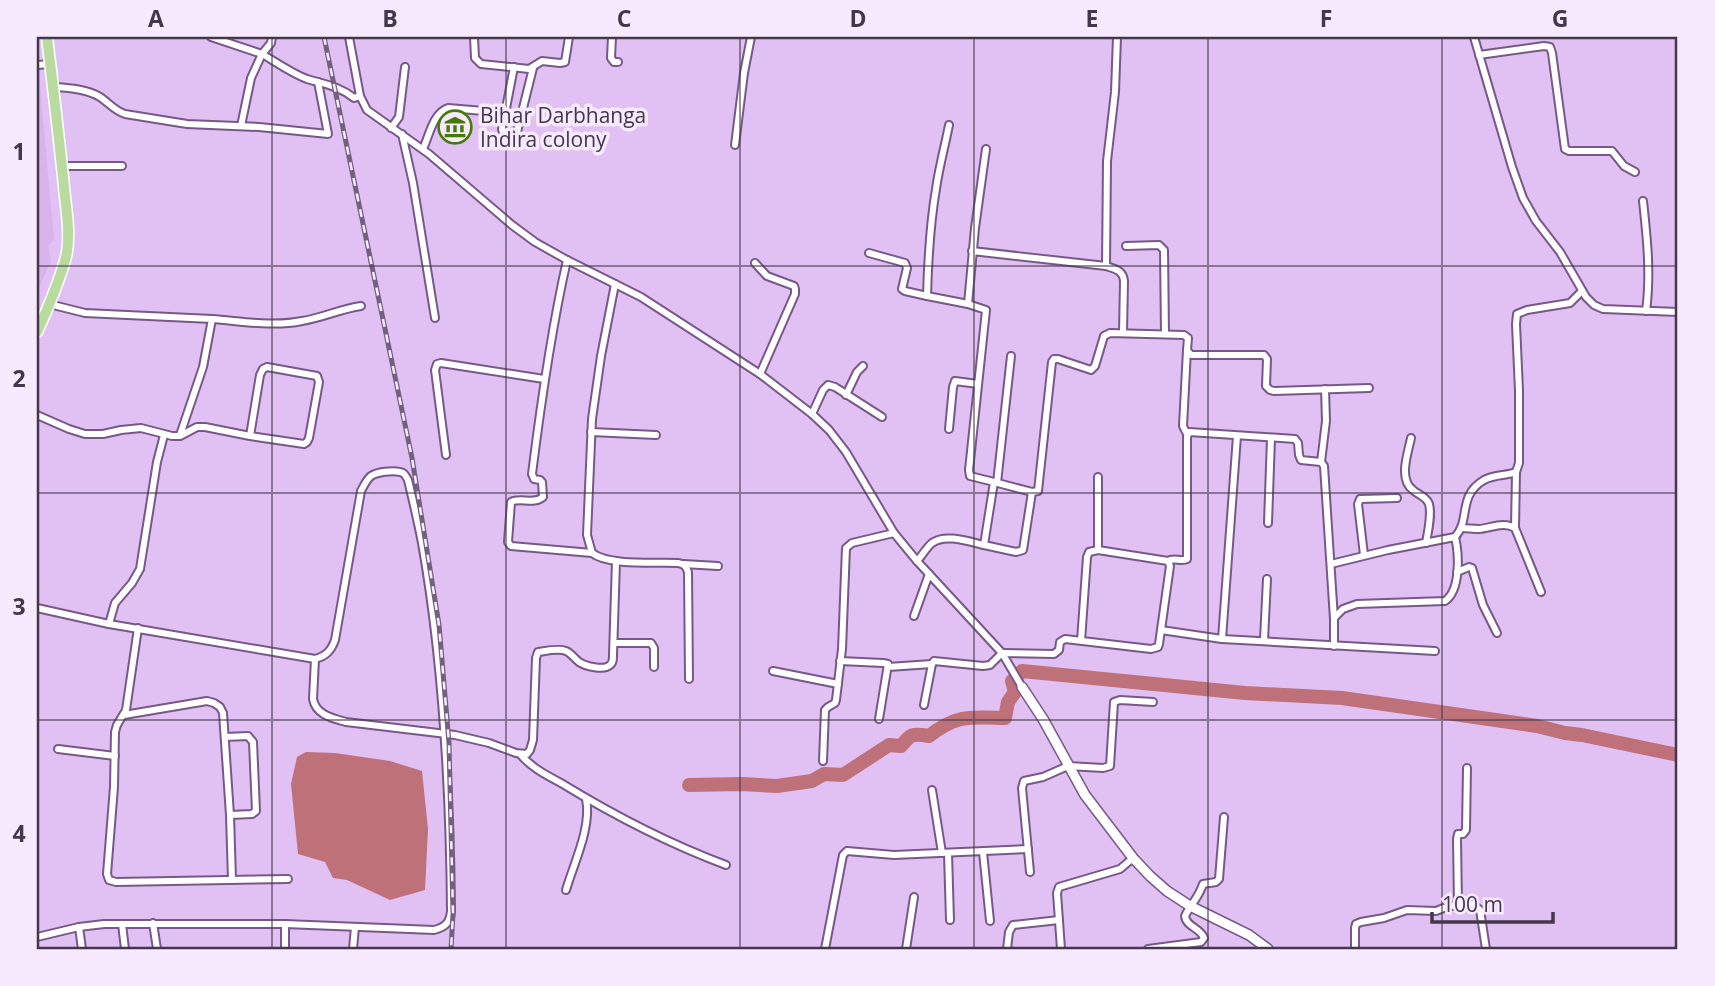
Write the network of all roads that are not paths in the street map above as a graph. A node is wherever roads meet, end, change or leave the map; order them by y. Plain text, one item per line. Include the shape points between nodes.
1 (47, 37) edge
2 (211, 37) edge
3 (272, 37) edge
4 (349, 37) edge
5 (474, 37) edge
6 (569, 37) edge
7 (612, 37) edge
8 (751, 37) edge
9 (1117, 37) edge
10 (1474, 37) edge
11 (262, 54) junction
12 (1479, 55) junction
13 (618, 62) dead end
14 (51, 64) junction
15 (37, 65) edge
16 (405, 67) dead end
17 (514, 68) junction
18 (533, 68) junction
19 (318, 82) junction
20 (54, 86) junction
21 (360, 96) junction
22 (484, 111) dead end
23 (949, 125) dead end
24 (240, 126) junction
25 (391, 128) junction
26 (402, 134) junction
27 (734, 145) dead end
28 (423, 149) junction
29 (986, 149) dead end
30 (62, 166) junction
31 (122, 166) dead end
32 (1635, 172) dead end
33 (1643, 201) dead end
34 (1126, 246) dead end
35 (972, 251) junction
36 (869, 253) dead end
37 (567, 260) junction
38 (755, 263) dead end
39 (1106, 266) junction
40 (615, 284) junction
41 (1582, 291) junction
42 (927, 296) junction
43 (49, 304) junction
44 (968, 304) junction
45 (361, 306) dead end
46 (1646, 312) junction
47 (1678, 312) edge
48 (435, 318) dead end
49 (212, 319) junction
50 (37, 332) edge
51 (1123, 333) junction
52 (1165, 334) junction
53 (1187, 350) junction
54 (1012, 356) dead end
55 (863, 366) dead end
56 (760, 374) junction
57 (544, 379) junction
58 (978, 384) junction
59 (1369, 388) dead end
60 (1325, 389) junction
61 (846, 395) junction
62 (812, 414) junction
63 (37, 415) edge
64 (882, 417) dead end
65 (949, 429) dead end
66 (591, 432) junction
67 (1187, 434) junction
68 (164, 435) junction
69 (656, 435) dead end
70 (180, 436) junction
71 (250, 436) junction
72 (1237, 436) junction
73 (1271, 438) junction
74 (1411, 438) dead end
75 (446, 455) dead end
76 (1321, 462) junction
77 (1516, 472) junction
78 (1098, 477) dead end
79 (996, 482) junction
80 (1032, 492) junction
81 (1397, 498) dead end
82 (1268, 523) dead end
83 (1461, 528) junction
84 (1515, 528) junction
85 (894, 533) junction
86 (1455, 537) junction
87 (1426, 543) junction
88 (984, 545) junction
89 (1098, 550) junction
90 (592, 553) junction
91 (1364, 555) junction
92 (616, 561) junction
93 (917, 561) junction
94 (1168, 561) junction
95 (683, 564) junction
96 (1331, 564) junction
97 (718, 566) dead end
98 (1457, 572) junction
99 (929, 574) junction
100 (1267, 579) dead end
101 (1541, 592) dead end
102 (37, 608) edge
103 (914, 615) dead end
104 (1334, 619) junction
105 (109, 624) junction
106 (138, 628) junction
107 (1161, 630) junction
108 (1497, 633) dead end
109 (1222, 639) junction
110 (1264, 640) junction
111 (1081, 641) junction
112 (614, 643) junction
113 (1334, 646) junction
114 (1435, 651) dead end
115 (1002, 653) junction
116 (315, 659) junction
117 (841, 661) junction
118 (932, 664) junction
119 (654, 667) dead end
120 (888, 667) junction
121 (773, 671) dead end
122 (689, 679) dead end
123 (838, 684) junction
124 (1022, 687) joint
125 (1153, 702) dead end
126 (924, 705) dead end
127 (124, 715) junction
128 (879, 719) dead end
129 (443, 734) junction
130 (225, 737) junction
131 (58, 749) dead end
132 (522, 755) junction
133 (115, 756) junction
134 (823, 761) dead end
135 (1068, 766) junction
136 (1467, 768) dead end
137 (932, 790) dead end
138 (586, 799) junction
139 (230, 815) junction
140 (1224, 817) dead end
141 (1028, 849) junction
142 (983, 852) junction
143 (945, 853) junction
144 (1133, 858) junction
145 (726, 864) dead end
146 (1030, 872) dead end
147 (232, 880) junction
148 (288, 880) dead end
149 (566, 890) dead end
150 (914, 897) dead end
151 (1458, 905) junction
152 (1190, 906) junction
153 (950, 920) dead end
154 (1059, 920) junction
155 (990, 921) dead end
156 (122, 923) junction
157 (153, 923) junction
158 (285, 924) junction
159 (79, 927) junction
160 (355, 927) junction
161 (37, 937) edge
162 (82, 949) edge
163 (125, 949) edge
164 (157, 949) edge
165 (285, 949) edge
166 (353, 949) edge
167 (825, 949) edge
168 (906, 949) edge
169 (1007, 949) edge
170 (1061, 949) edge
171 (1147, 949) edge
172 (1268, 949) edge
173 (1355, 949) edge
174 (1486, 949) edge

1 - 14 main road
2 - 11 street
3 - 11 street
4 - 21 street
5 - 17 street via 477,61
6 - 18 street via 565,62 542,61
7 - 13 street via 611,58
8 - 27 street
9 - 39 street via 1107,161
10 - 12 street
11 - 19 street
11 - 24 street via 251,78
12 - 32 street via 1550,47 1565,149 1612,151
12 - 41 street via 1523,198
14 - 15 street
14 - 20 main road
16 - 25 street via 399,117
17 - 18 street
17 - 18 street via 502,129 506,135 517,132
19 - 21 street
19 - 24 street via 328,134
20 - 24 street via 92,93 125,114 187,124
20 - 30 main road
21 - 25 street via 367,110
22 - 28 street via 443,109
23 - 42 street via 931,220
25 - 26 street
26 - 28 street
26 - 48 street
28 - 37 street via 512,225
29 - 35 street
30 - 31 street
30 - 43 main road via 68,245
33 - 46 street via 1649,269
34 - 52 street via 1159,245 1164,250
35 - 39 street
35 - 44 street
36 - 42 street via 905,263 902,289
37 - 40 street
37 - 57 street
38 - 56 street via 766,276 795,289
39 - 51 street via 1124,276
40 - 56 street
40 - 66 street
41 - 46 street via 1604,309
41 - 77 street via 1570,303 1517,314
42 - 44 street
43 - 49 street via 85,313
43 - 50 main road
44 - 58 street via 987,312
45 - 49 street via 284,324
46 - 47 street
49 - 70 street via 203,367
51 - 52 street
51 - 80 street via 1104,336 1091,370 1058,359 1052,362 1039,488
52 - 53 street via 1186,336
53 - 60 street via 1191,355 1264,355 1270,390
53 - 67 street via 1183,426
54 - 79 street
55 - 61 street
56 - 62 street
57 - 75 street via 437,364
57 - 90 street via 532,474 542,482 543,497 511,502 508,542 511,546
58 - 65 street via 955,381
58 - 79 street via 969,473
59 - 60 street
60 - 76 street
61 - 62 street via 828,385
61 - 64 street
62 - 85 street via 846,452
63 - 68 street via 85,433 141,428
66 - 69 street
66 - 90 street via 587,536
67 - 72 street
67 - 94 street via 1187,559
68 - 70 street
68 - 105 street via 140,569 115,603
70 - 71 street via 205,427
71 - 71 street via 307,442 317,376 263,369
72 - 73 street
72 - 109 street
73 - 76 street via 1294,439 1301,460
73 - 82 street
74 - 87 street via 1406,478 1430,506
76 - 96 street
77 - 83 street via 1492,476 1477,485 1466,501
77 - 84 street
78 - 89 street
79 - 80 street
79 - 88 street
80 - 88 street via 1023,550
81 - 91 street via 1360,499
83 - 84 street via 1506,524
83 - 86 street
84 - 101 street
85 - 93 street
85 - 117 street via 846,548
86 - 87 street
86 - 98 street
87 - 91 street
88 - 93 street via 936,540
89 - 94 street
89 - 111 street via 1087,557
90 - 92 street
91 - 96 street
92 - 95 street
92 - 112 street
93 - 99 street
94 - 107 street
95 - 97 street
95 - 122 street via 688,572
96 - 104 street
98 - 104 street via 1454,591 1446,601 1357,604
98 - 108 street via 1472,568
99 - 103 street
99 - 115 street
100 - 110 street
102 - 105 street
104 - 113 street
105 - 106 street
106 - 116 street
106 - 127 street
107 - 109 street
107 - 111 street via 1158,647 1151,649
109 - 110 street
110 - 113 street
111 - 115 street via 1062,640 1054,654
112 - 119 street via 652,643
112 - 132 street via 608,667 586,666 563,650 538,652 532,745
113 - 114 street
115 - 118 street via 990,666 939,660
115 - 124 street
116 - 129 street via 313,699 322,713 346,722
116 - 129 street via 328,653 335,640 365,482 377,473 400,472 407,476 422,541
117 - 120 street
117 - 123 street
118 - 120 street
118 - 126 street
120 - 128 street
121 - 123 street
123 - 134 street via 835,703 825,710
124 - 135 street
125 - 135 street via 1114,702 1110,766
127 - 130 street via 207,701 223,713
127 - 133 street via 115,732
129 - 132 street
129 - 160 street via 450,919 434,930
130 - 139 street
130 - 139 street via 248,736 253,742 256,811
131 - 133 street
132 - 138 street via 534,768
133 - 147 street via 108,880
135 - 141 street via 1024,781
135 - 144 street
136 - 151 street via 1466,830 1457,836
137 - 143 street
138 - 145 street via 654,836
138 - 149 street via 586,827
139 - 147 street
140 - 152 street via 1219,879 1203,884
141 - 142 street
141 - 146 street
142 - 143 street
142 - 155 street
143 - 153 street
143 - 167 street via 844,853
144 - 152 street
144 - 154 street via 1120,869 1059,887
147 - 148 street
150 - 168 street
151 - 173 street via 1436,911 1408,910 1356,924
151 - 174 street via 1472,904 1480,911
152 - 171 street via 1185,920 1203,934 1203,940
152 - 172 street
154 - 169 street via 1013,925
154 - 170 street
156 - 157 street
156 - 159 street
156 - 163 street
157 - 158 street
157 - 164 street
158 - 160 street
158 - 165 street
159 - 161 street
159 - 162 street
160 - 166 street

